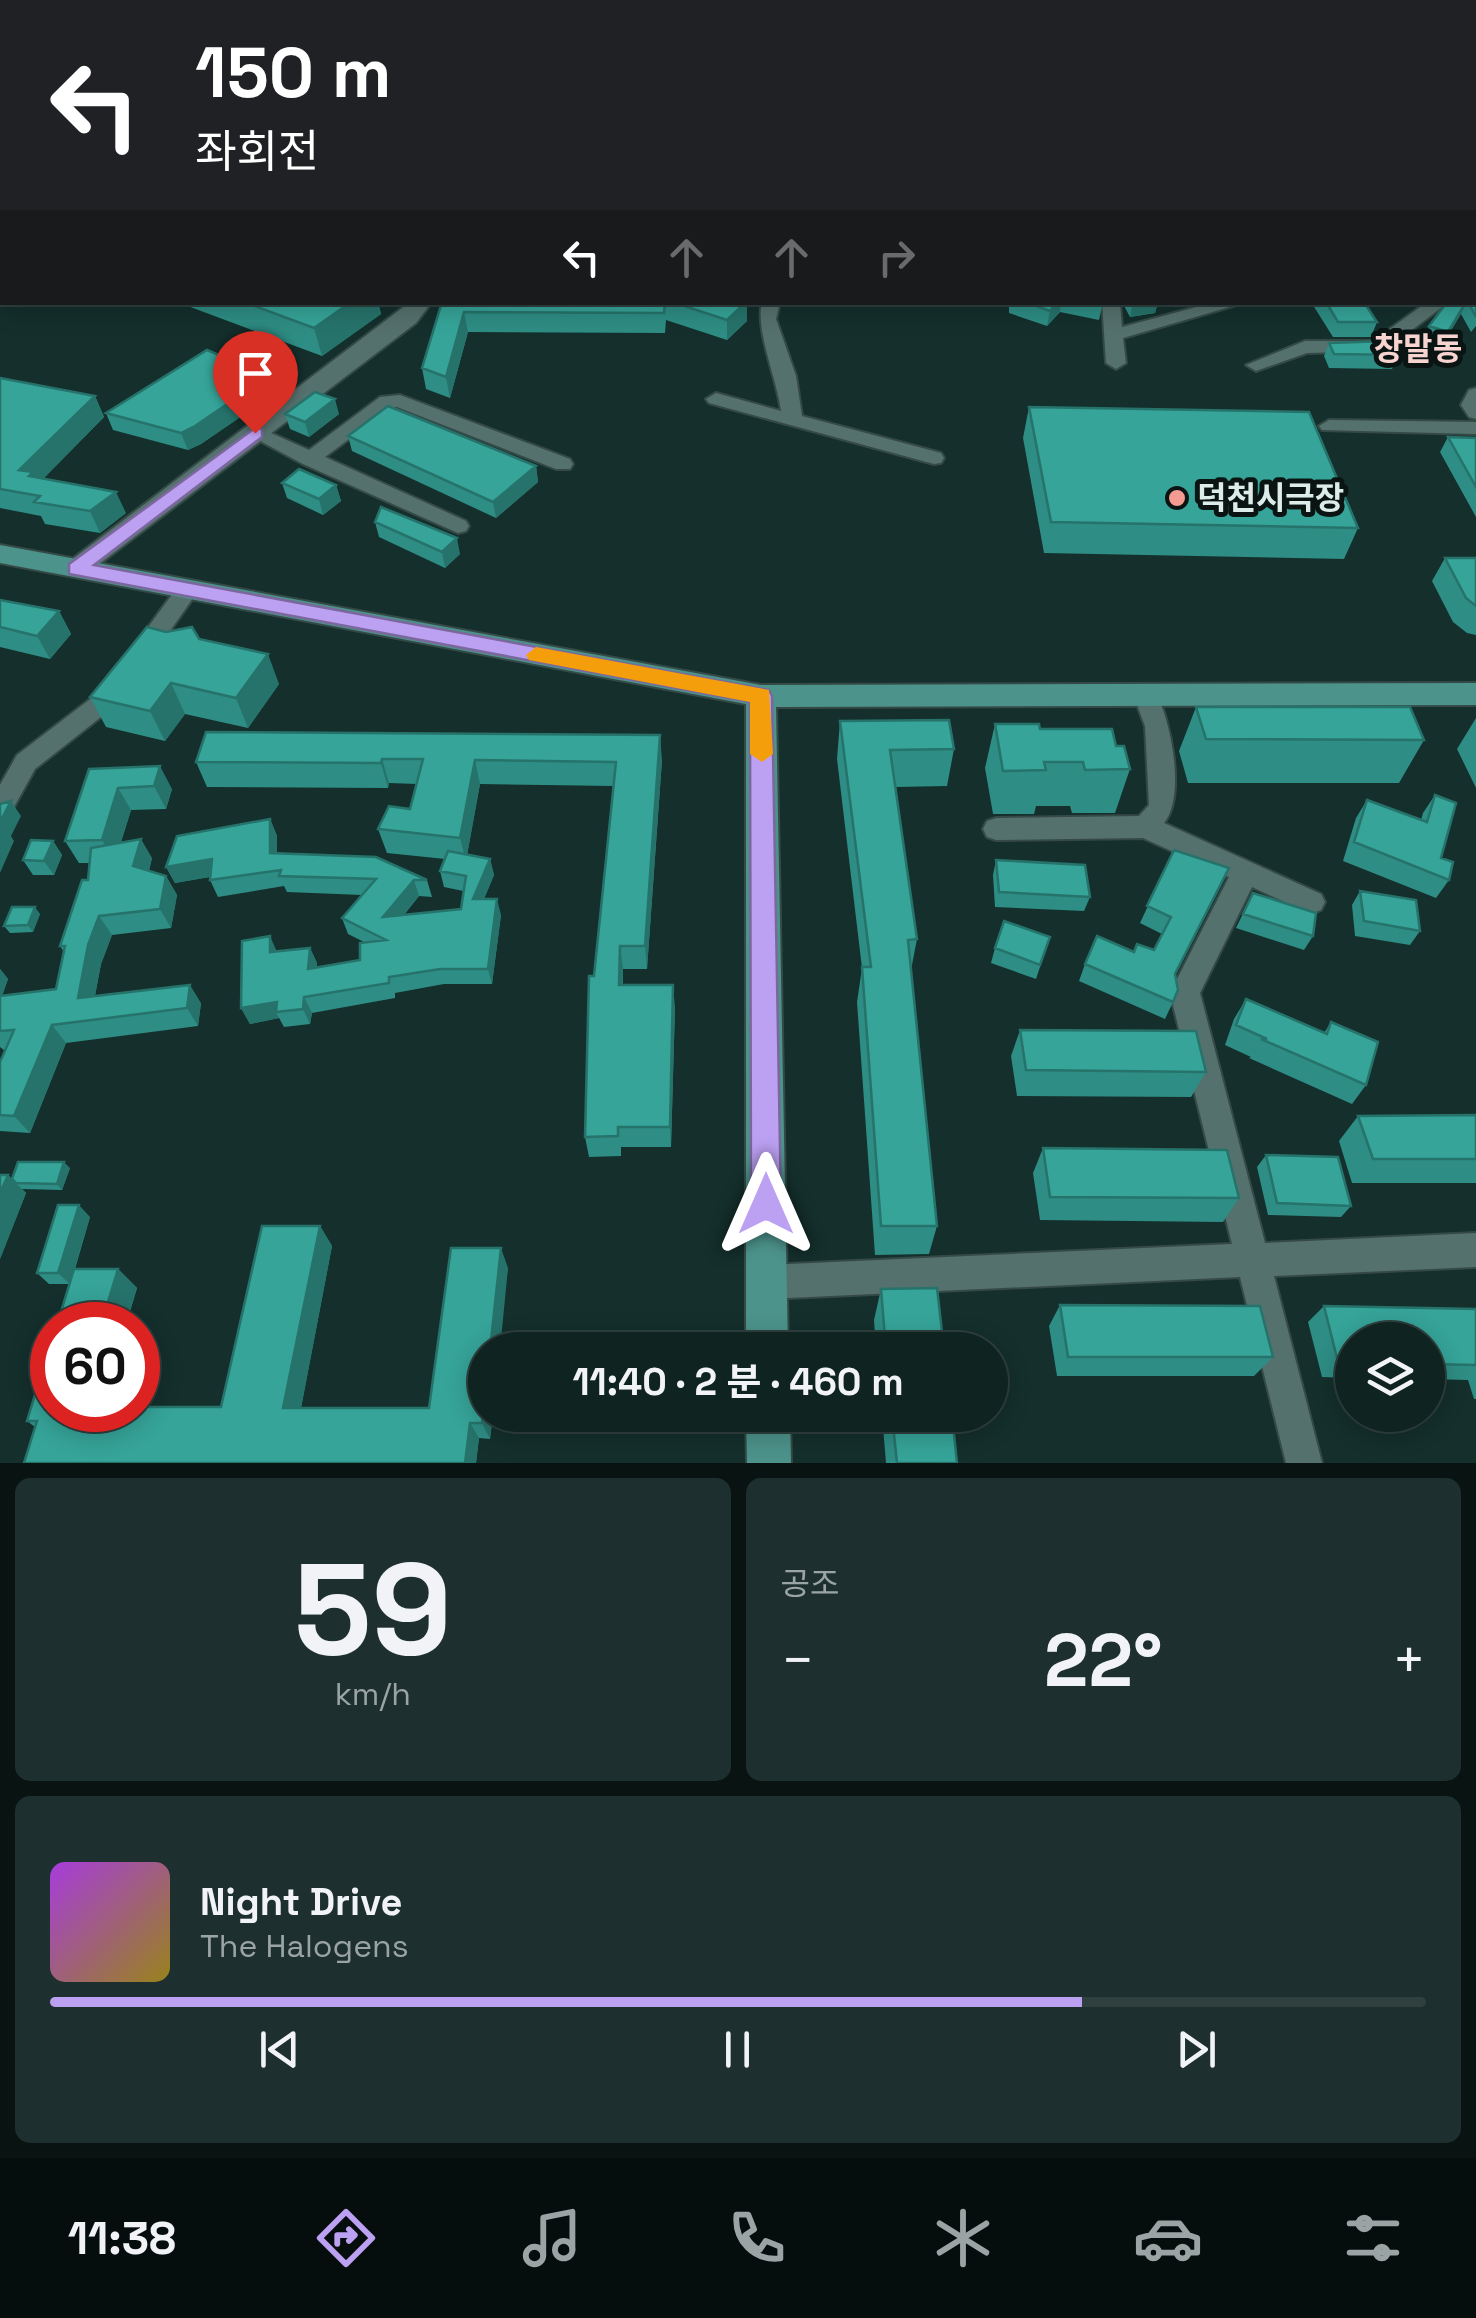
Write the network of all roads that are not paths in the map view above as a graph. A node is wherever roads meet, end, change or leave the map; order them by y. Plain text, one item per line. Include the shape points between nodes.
1 (419, 305) edge
2 (769, 305) edge
3 (1111, 305) edge
4 (1227, 305) edge
5 (1436, 305) edge
6 (1116, 334) junction
7 (1116, 363) dead end
8 (1256, 365) dead end
9 (1476, 394) edge
10 (716, 400) dead end
11 (1476, 413) edge
12 (792, 420) junction
13 (1329, 426) dead end
14 (1476, 428) edge
15 (255, 433) junction
16 (934, 458) dead end
17 (310, 460) junction
18 (563, 464) dead end
19 (458, 526) dead end
20 (0, 554) edge
21 (76, 569) junction
22 (188, 591) junction
23 (1476, 694) edge
24 (761, 696) junction
25 (1146, 696) junction
26 (0, 809) edge
27 (1146, 828) junction
28 (996, 829) dead end
29 (1246, 871) junction
30 (1311, 902) dead end
31 (1476, 1250) edge
32 (1255, 1259) junction
33 (767, 1282) junction
34 (768, 1332) edge
35 (768, 1432) edge
36 (769, 1463) edge
37 (1304, 1463) edge

1 - 15 street
2 - 12 street via 767,319
3 - 6 street
4 - 6 street
5 - 8 street via 1377,348 1305,347
6 - 7 street
9 - 11 street
10 - 12 street
12 - 16 street
13 - 14 street
15 - 17 street
15 - 21 street
17 - 18 street via 386,402 400,401
17 - 19 street
20 - 21 main road
21 - 22 main road
22 - 24 main road
22 - 26 street via 111,696 26,762
23 - 25 main road
24 - 25 main road
24 - 33 main road
25 - 27 street via 1157,726 1162,807
27 - 28 street
27 - 29 street
29 - 30 street
29 - 32 street via 1186,993
31 - 32 street
32 - 33 street
32 - 37 street
33 - 34 main road
35 - 36 main road

